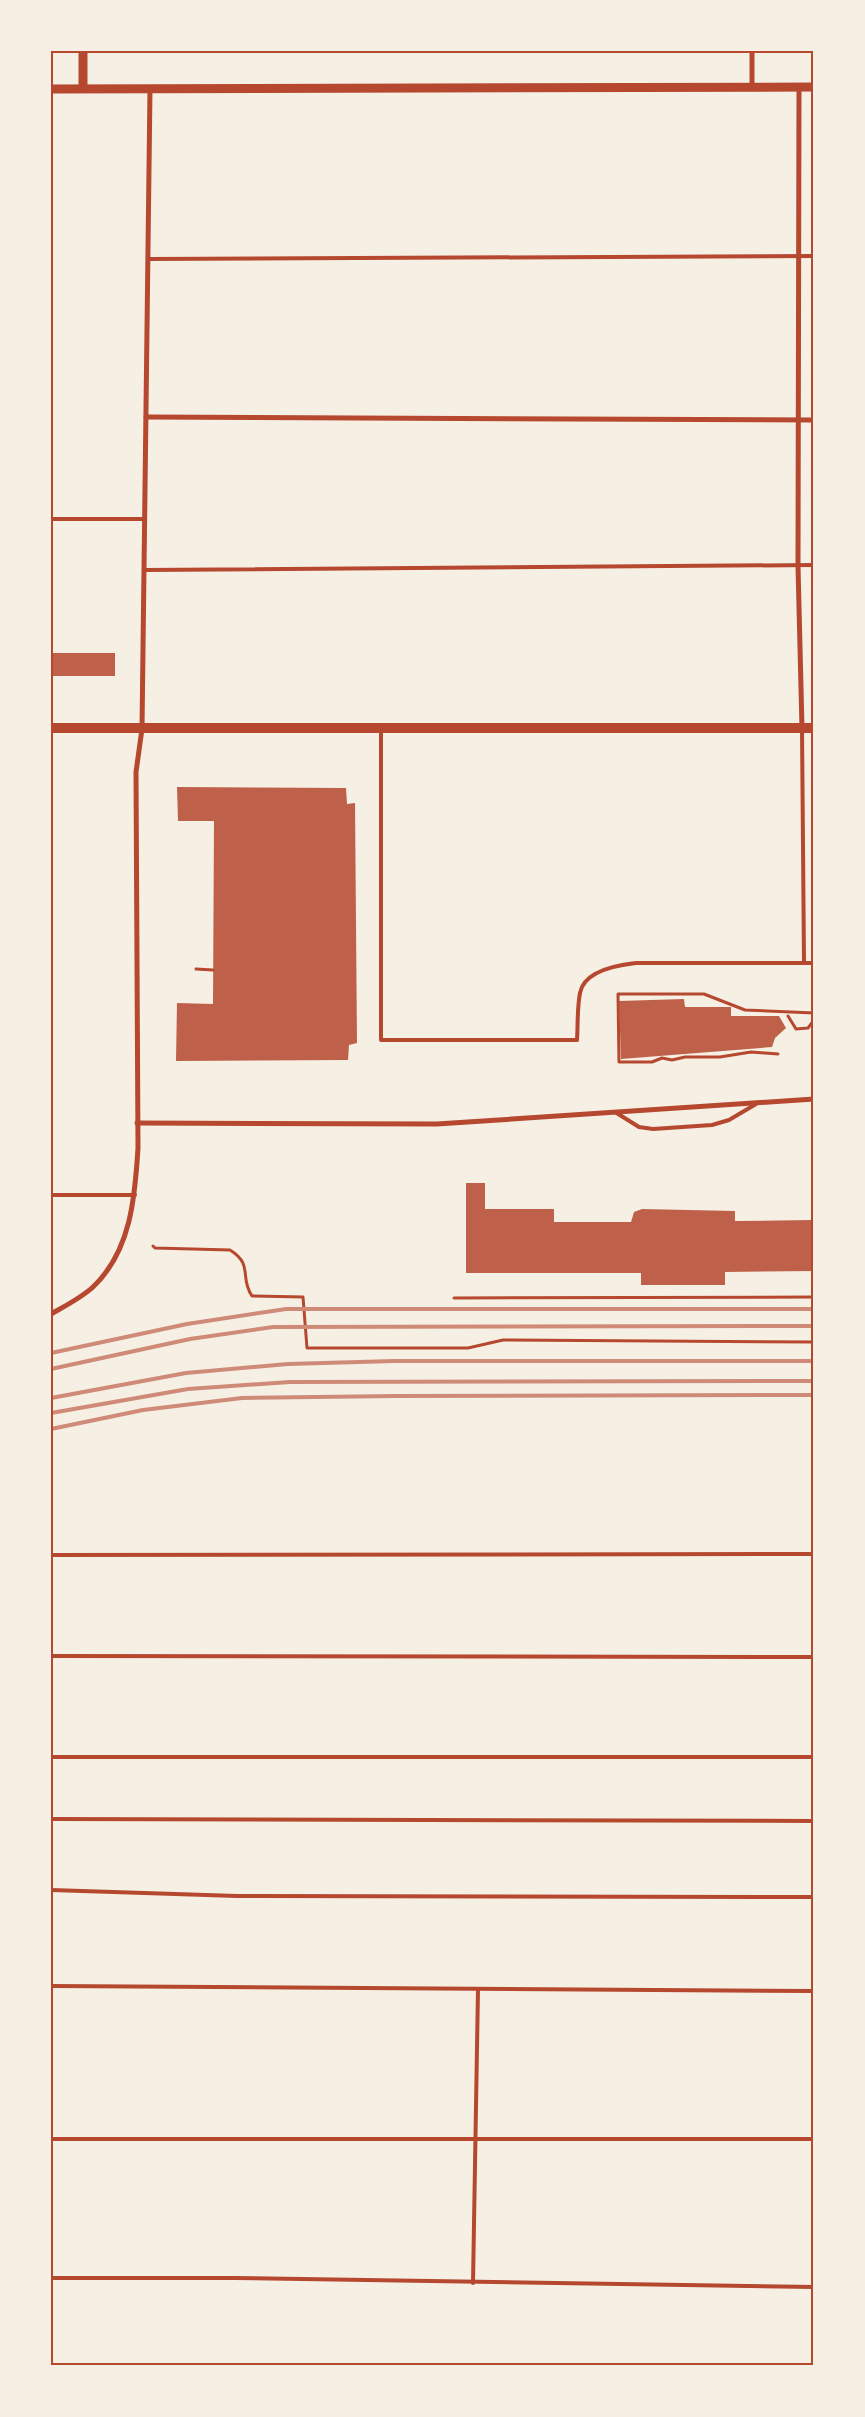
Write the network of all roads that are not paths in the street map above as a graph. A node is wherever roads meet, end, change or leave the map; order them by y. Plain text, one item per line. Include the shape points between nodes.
1 (83, 51) edge
2 (752, 51) edge
3 (814, 87) edge
4 (51, 88) edge
5 (83, 88) junction
6 (752, 88) junction
7 (799, 88) junction
8 (150, 89) junction
9 (799, 256) junction
10 (814, 256) edge
11 (148, 259) junction
12 (146, 417) junction
13 (814, 420) edge
14 (800, 421) junction
15 (51, 519) edge
16 (144, 519) junction
17 (814, 565) edge
18 (798, 566) junction
19 (144, 570) junction
20 (51, 728) edge
21 (802, 728) junction
22 (814, 728) edge
23 (142, 729) junction
24 (381, 729) junction
25 (804, 963) junction
26 (814, 963) edge
27 (814, 1099) edge
28 (756, 1104) junction
29 (615, 1112) junction
30 (137, 1123) junction
31 (51, 1196) edge
32 (135, 1196) junction
33 (51, 1314) edge
34 (814, 1554) edge
35 (51, 1555) edge
36 (51, 1656) edge
37 (814, 1657) edge
38 (51, 1757) edge
39 (814, 1758) edge
40 (51, 1820) edge
41 (814, 1821) edge
42 (51, 1890) edge
43 (814, 1897) edge
44 (51, 1986) edge
45 (478, 1989) junction
46 (814, 1991) edge
47 (51, 2139) edge
48 (475, 2139) junction
49 (814, 2140) edge
50 (51, 2278) edge
51 (473, 2282) junction
52 (814, 2288) edge

1 - 5 street
2 - 6 street
3 - 7 street
4 - 5 street
5 - 8 street
6 - 7 street
6 - 8 street
7 - 9 street
8 - 11 street
9 - 10 lane
9 - 11 lane
9 - 14 street
11 - 12 street
12 - 14 street
12 - 16 street
13 - 14 street
14 - 18 street
15 - 16 lane
16 - 19 street
17 - 18 lane
18 - 19 lane
18 - 21 street
19 - 23 street
20 - 23 main road
21 - 22 main road
21 - 24 main road
21 - 25 lane
23 - 24 main road
23 - 30 street via 136,772
24 - 25 lane via 381,1040 577,1040 580,991 592,976 616,966 636,963
25 - 26 lane
27 - 28 street
28 - 29 street
28 - 29 lane via 730,1120 712,1126 652,1129 639,1126
29 - 30 street via 437,1124
30 - 32 street
31 - 32 lane
32 - 33 street via 127,1232 109,1270 92,1288
34 - 35 lane
36 - 37 lane
38 - 39 lane
40 - 41 lane
42 - 43 lane via 237,1896
44 - 45 lane
45 - 46 lane
45 - 48 lane
47 - 48 lane
48 - 49 lane
48 - 51 lane
50 - 51 lane
51 - 52 lane

